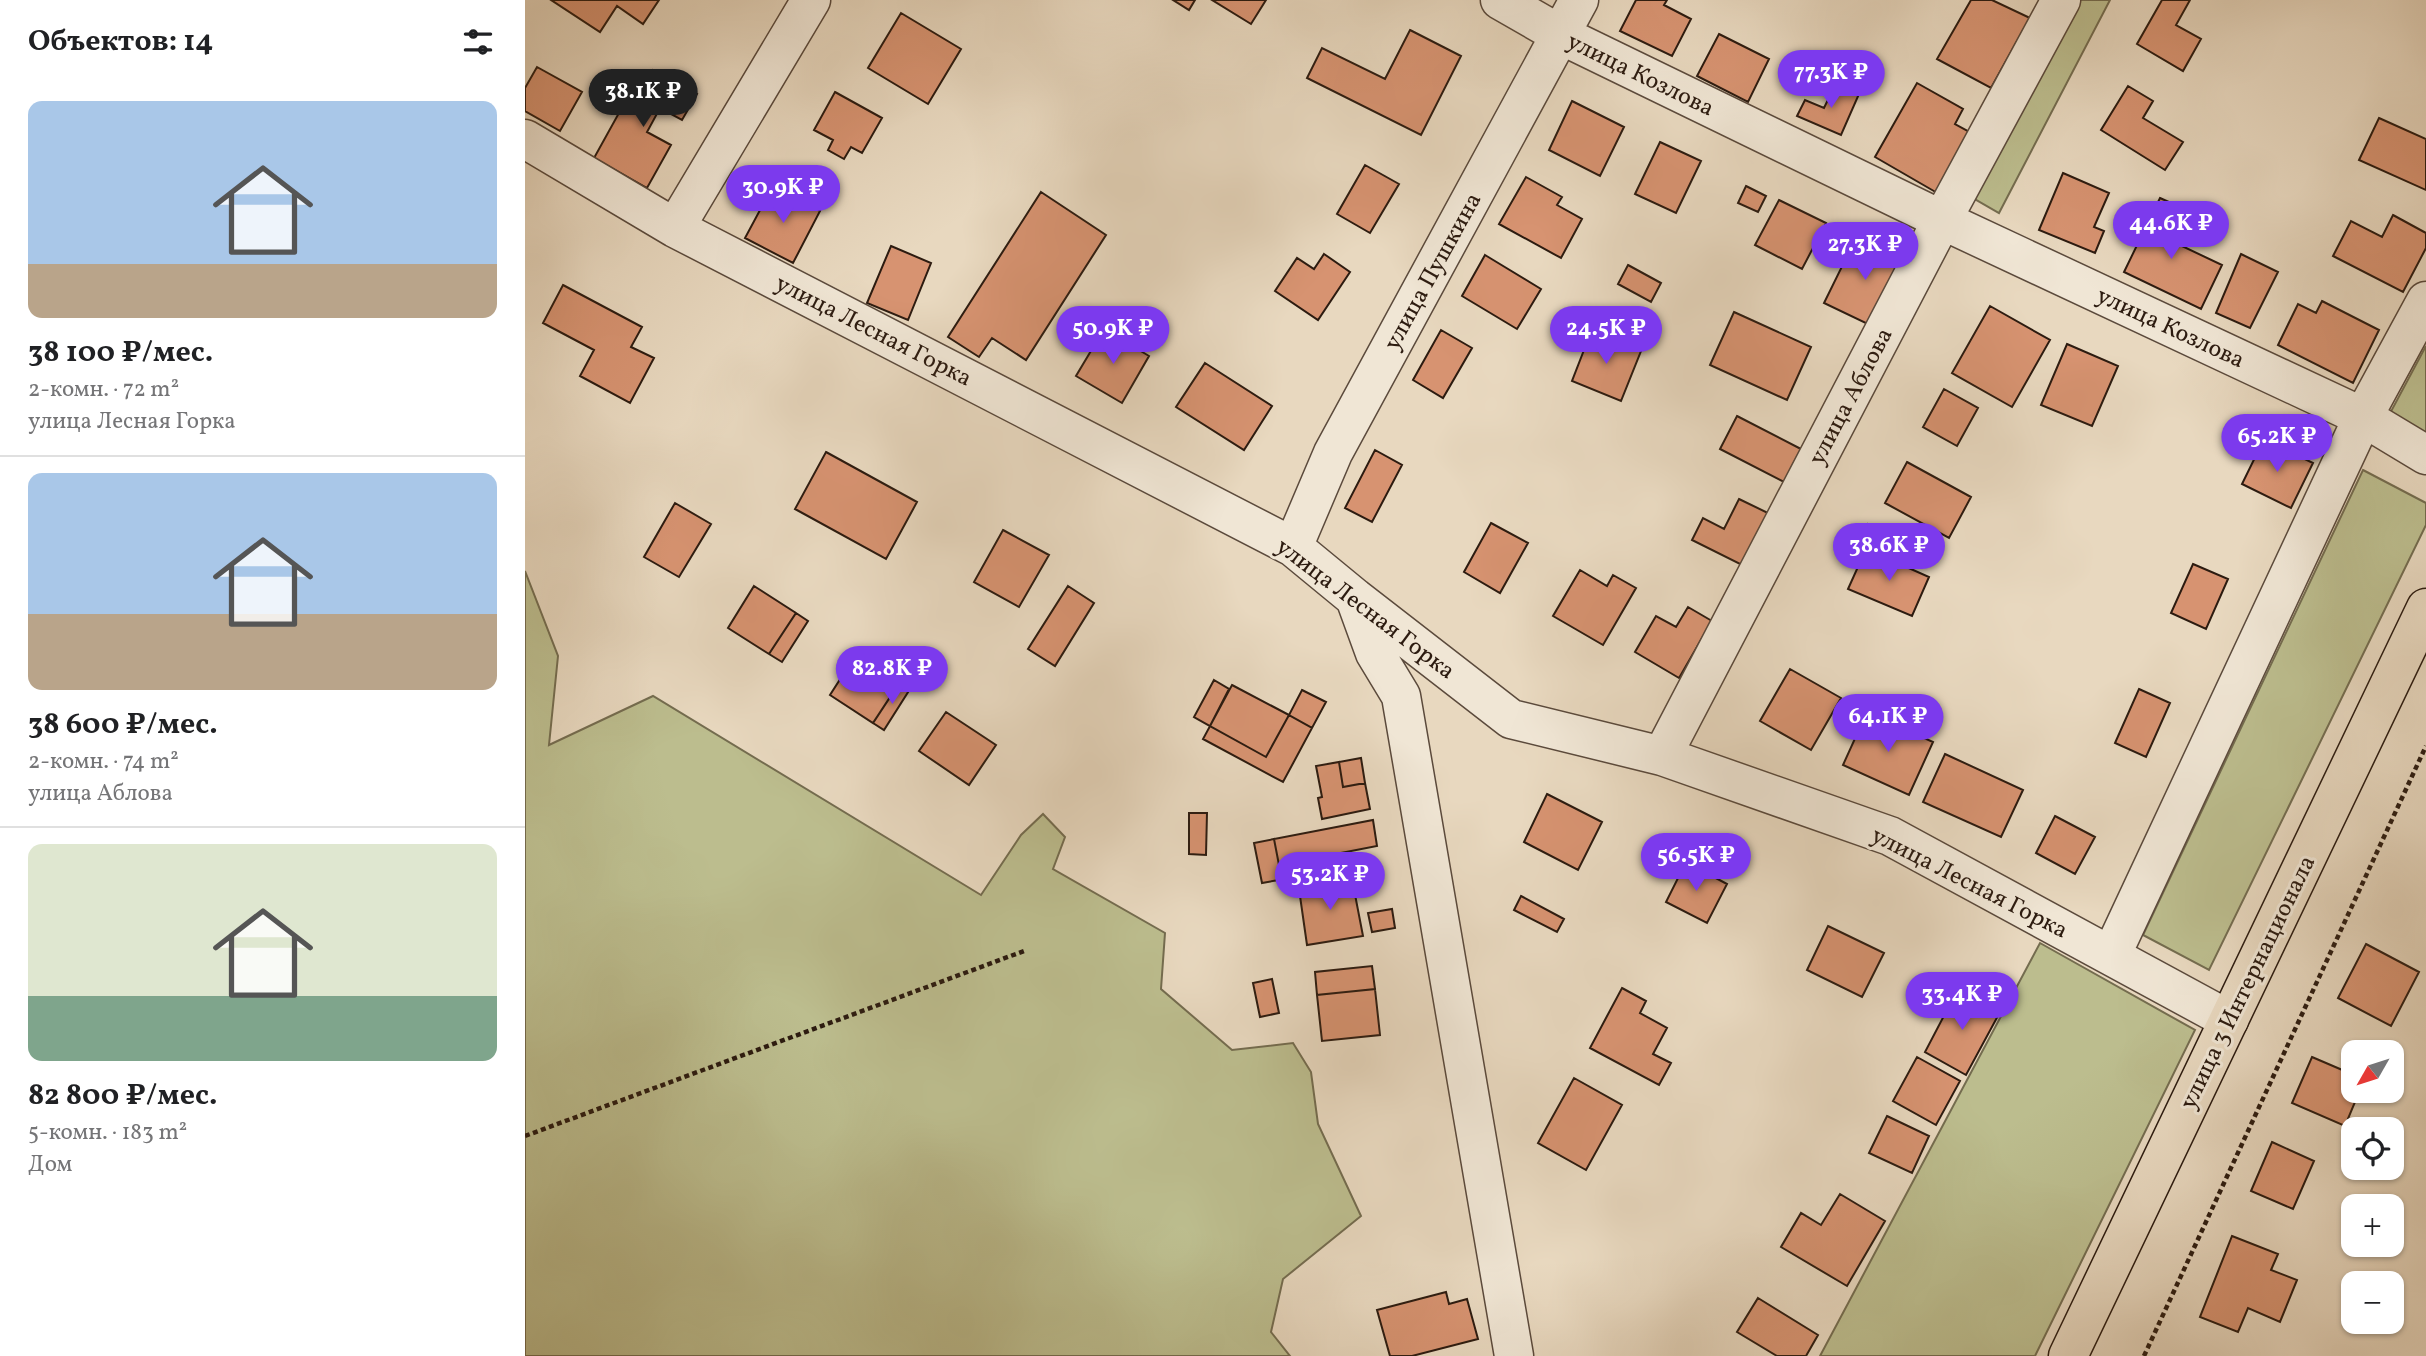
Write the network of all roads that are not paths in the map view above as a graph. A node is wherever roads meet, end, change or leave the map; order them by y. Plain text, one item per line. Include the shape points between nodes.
1 (811, 0) edge
2 (1500, 0) edge
3 (1579, 0) edge
4 (2061, 0) edge
5 (1561, 35) junction
6 (525, 139) edge
7 (1942, 220) junction
8 (675, 228) junction
9 (2426, 301) edge
10 (2363, 417) junction
11 (2426, 456) edge
12 (1293, 547) junction
13 (1355, 598) junction
14 (2426, 608) edge
15 (1662, 756) junction
16 (2111, 956) junction
17 (2229, 1020) junction
18 (1514, 1356) edge
19 (2068, 1356) edge

1 - 8 street
2 - 5 street, улица Козлова
3 - 5 street, улица Пушкина
4 - 7 street, улица Аблова
5 - 7 street, улица Козлова
5 - 12 street, улица Пушкина via 1333,453
6 - 8 street, улица Лесная Горка
7 - 10 street, улица Козлова
7 - 15 street, улица Аблова
8 - 12 street, улица Лесная Горка
9 - 10 street
10 - 11 street, улица Козлова
10 - 16 street
12 - 13 street, улица Лесная Горка
13 - 15 street, улица Лесная Горка via 1511,719
13 - 18 street via 1375,653 1401,696
14 - 17 main road, улица 3 Интернационала
15 - 16 street, улица Лесная Горка via 1890,836
16 - 17 street, улица Лесная Горка
17 - 19 main road, улица 3 Интернационала

